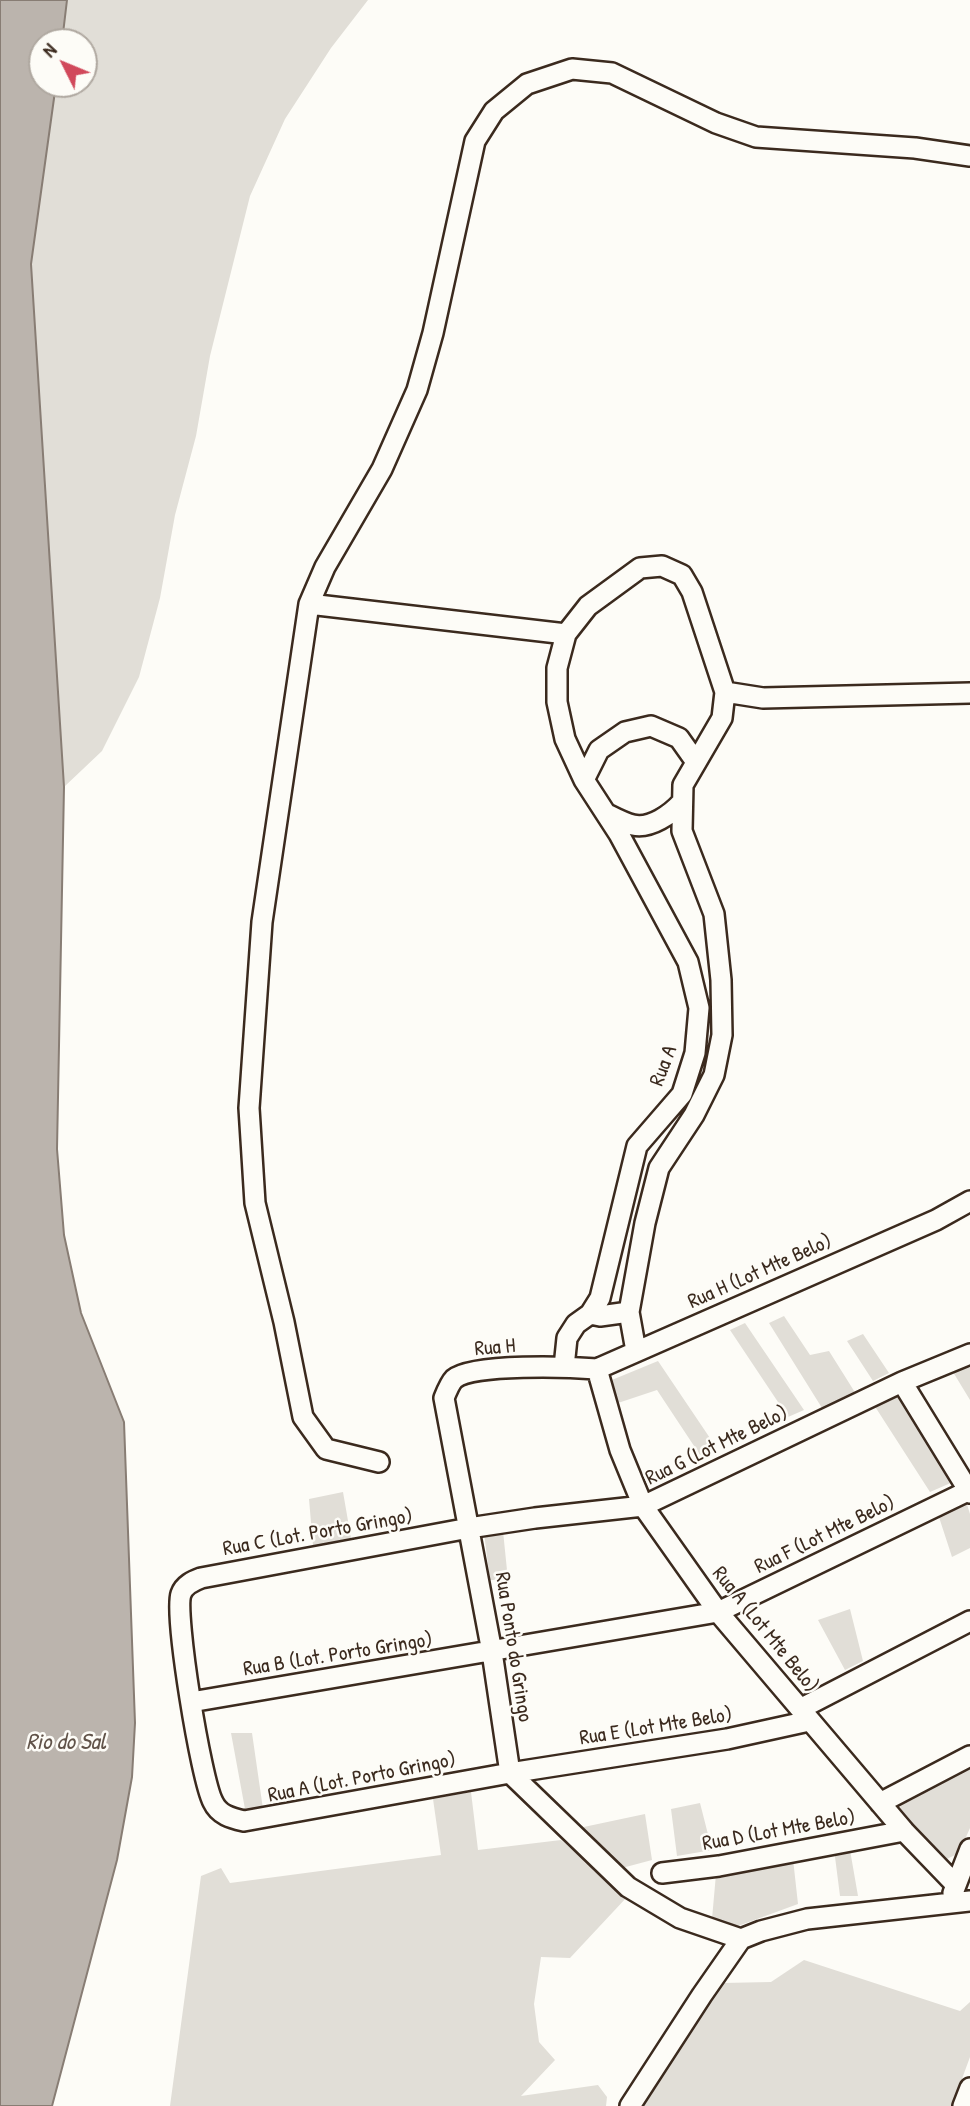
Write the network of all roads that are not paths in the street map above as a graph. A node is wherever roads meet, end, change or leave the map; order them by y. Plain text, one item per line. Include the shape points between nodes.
1 (970, 156) edge
2 (309, 604) junction
3 (566, 634) junction
4 (725, 692) junction
5 (970, 693) edge
6 (696, 762) junction
7 (584, 780) junction
8 (682, 802) junction
9 (607, 814) junction
10 (658, 821) junction
11 (635, 826) junction
12 (681, 831) junction
13 (632, 861) junction
14 (970, 1201) edge
15 (629, 1312) junction
16 (590, 1314) junction
17 (636, 1351) junction
18 (970, 1354) edge
19 (564, 1367) junction
20 (597, 1369) junction
21 (902, 1382) junction
22 (444, 1398) joint
23 (379, 1462) dead end
24 (970, 1491) edge
25 (643, 1506) junction
26 (469, 1528) junction
27 (718, 1612) junction
28 (970, 1621) edge
29 (492, 1652) junction
30 (191, 1702) junction
31 (804, 1715) junction
32 (970, 1756) edge
33 (510, 1773) junction
34 (880, 1803) junction
35 (904, 1831) junction
36 (970, 1849) edge
37 (662, 1873) dead end
38 (956, 1885) junction
39 (970, 1901) edge
40 (948, 1904) junction
41 (741, 1940) junction
42 (970, 2088) edge
43 (630, 2106) edge
44 (963, 2106) edge

1 - 2 street via 756,138 612,74 572,69 527,84 494,111 475,141 417,390 382,469 325,567
2 - 3 street
2 - 23 street via 262,922 249,1108 255,1203 303,1417 326,1449
3 - 4 street via 589,606 621,581 640,568 662,566 682,575 692,592
3 - 7 street, Rua A via 557,668 557,702 565,739
4 - 5 street via 763,698
4 - 6 street via 722,718
6 - 7 street via 679,738 651,726 625,732 599,750
6 - 8 street via 683,785
7 - 9 street, Rua A
8 - 10 street
8 - 12 street
9 - 11 street
9 - 13 street, Rua A
10 - 11 street
10 - 12 street
11 - 13 street
12 - 15 street via 714,914 722,1035 714,1075 659,1168
13 - 16 street, Rua A via 688,962 699,1008 695,1054 682,1094 637,1146 600,1298
14 - 17 street, Rua H (Lot Mte Belo)
15 - 16 street
15 - 17 street
16 - 19 street, Rua A via 567,1338
17 - 20 street, Rua H (Lot Mte Belo)
18 - 21 street, Rua G (Lot Mte Belo)
19 - 20 street, Rua H (Lot Mte Belo)
19 - 22 street, Rua H via 474,1371 454,1379
20 - 25 street, Rua A (Lot Mte Belo) via 620,1450
21 - 24 street
21 - 25 street, Rua G (Lot Mte Belo)
22 - 26 street, Rua Ponto do Gringo
24 - 27 street, Rua F (Lot Mte Belo)
25 - 26 street, Rua G (Lot Mte Belo)
25 - 27 street, Rua A (Lot Mte Belo)
26 - 29 street, Rua Ponto do Gringo
26 - 30 street, Rua C (Lot. Porto Gringo) via 190,1583 181,1593 179,1613
27 - 29 street, Rua F (Lot Mte Belo)
27 - 31 street, Rua A (Lot Mte Belo)
28 - 31 street, Rua E (Lot Mte Belo)
29 - 30 street, Rua B (Lot. Porto Gringo)
29 - 33 street, Rua Ponto do Gringo
30 - 33 street, Rua A (Lot. Porto Gringo) via 208,1791 223,1815 244,1821
31 - 33 street, Rua E (Lot Mte Belo) via 727,1739
31 - 34 street, Rua A (Lot Mte Belo)
32 - 34 street
33 - 41 street via 628,1888 680,1918
34 - 35 street, Rua A (Lot Mte Belo)
35 - 37 street, Rua D (Lot Mte Belo)
35 - 38 street, Rua A (Lot Mte Belo)
36 - 38 street
38 - 40 street
39 - 40 street
40 - 41 street via 807,1919
41 - 43 street
42 - 44 street

